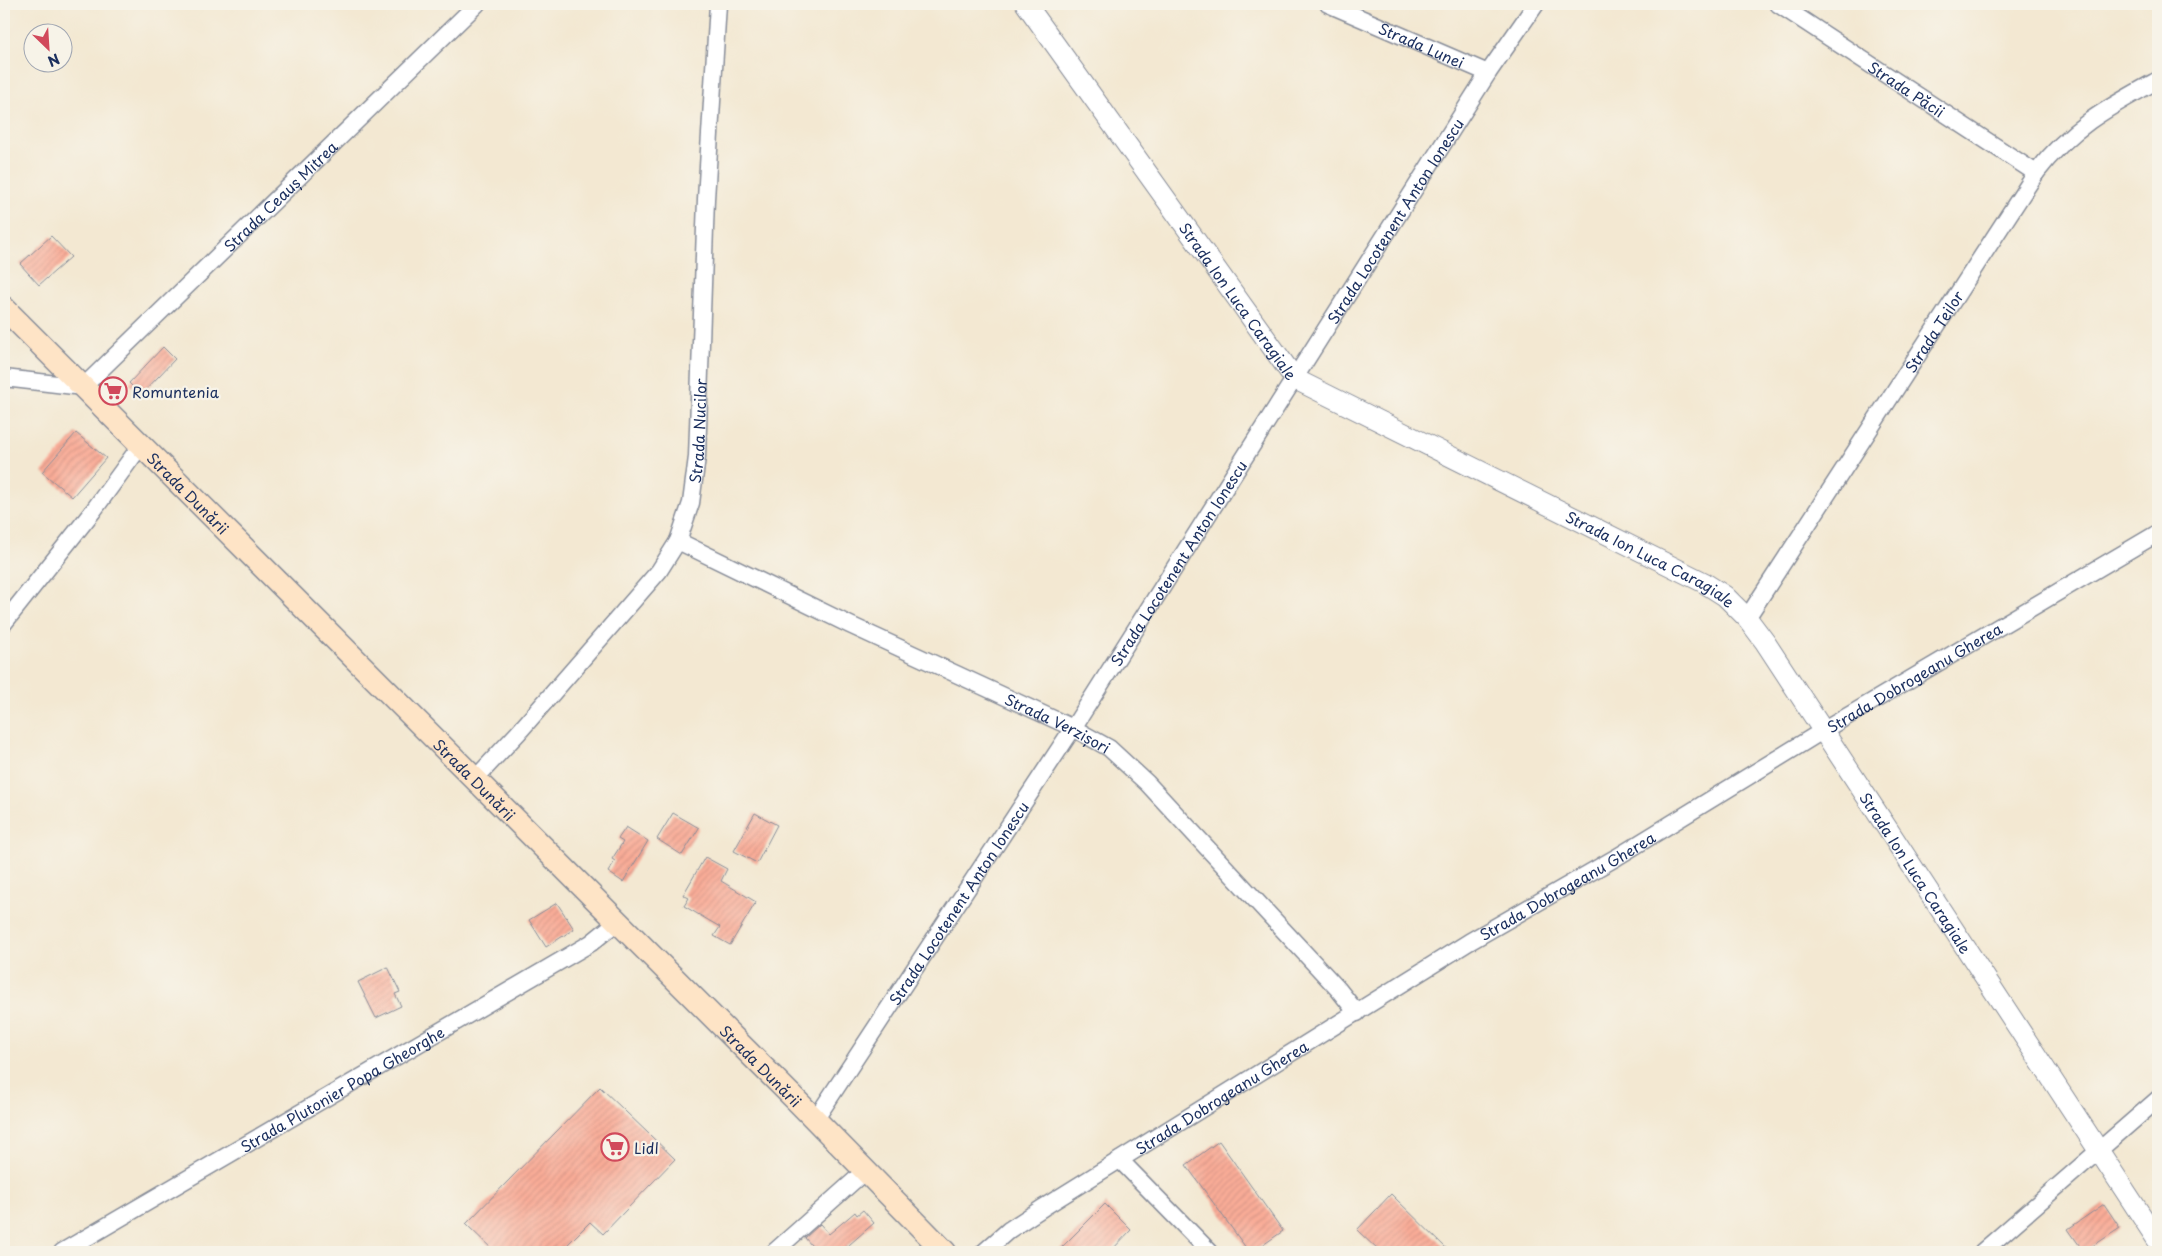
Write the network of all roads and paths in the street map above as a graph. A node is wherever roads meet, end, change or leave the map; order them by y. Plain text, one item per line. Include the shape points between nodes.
1 (477, 4) edge
2 (718, 4) edge
3 (1026, 4) edge
4 (1328, 4) edge
5 (1536, 4) edge
6 (1778, 4) edge
7 (1488, 73) junction
8 (2158, 80) edge
9 (2036, 173) junction
10 (4, 308) edge
11 (4, 378) edge
12 (1295, 379) junction
13 (83, 387) junction
14 (141, 445) junction
15 (2158, 533) edge
16 (678, 541) junction
17 (1747, 618) junction
18 (4, 623) edge
19 (1073, 728) junction
20 (1824, 730) junction
21 (475, 779) junction
22 (617, 922) junction
23 (1357, 1013) junction
24 (2158, 1099) edge
25 (815, 1120) junction
26 (2099, 1151) junction
27 (1120, 1160) junction
28 (865, 1171) junction
29 (2158, 1241) edge
30 (62, 1252) edge
31 (774, 1252) edge
32 (945, 1252) edge
33 (984, 1252) edge
34 (1210, 1252) edge
35 (1982, 1252) edge

1 - 13 street, Strada Ceauș Mitrea
2 - 16 street, Strada Nucilor via 706,199 697,457 691,503
3 - 12 street, Strada Ion Luca Caragiale
4 - 7 street, Strada Lunei
5 - 7 street, Strada Locotenent Anton Ionescu
6 - 9 street, Strada Păcii
7 - 12 street, Strada Locotenent Anton Ionescu
8 - 9 street, Strada Teilor via 2107,108 2076,130 2053,151
9 - 17 street, Strada Teilor
10 - 13 main road, Strada Dunării
11 - 13 street
12 - 17 street, Strada Ion Luca Caragiale via 1703,582 1726,596
12 - 19 street, Strada Locotenent Anton Ionescu
13 - 14 main road, Strada Dunării
14 - 18 street
14 - 21 main road, Strada Dunării
15 - 20 street, Strada Dobrogeanu Gherea
16 - 19 street, Strada Verzișori
16 - 21 street, Strada Nucilor via 659,572
17 - 20 street, Strada Ion Luca Caragiale
19 - 23 street, Strada Verzișori via 1109,748 1147,784 1332,982
19 - 25 street, Strada Locotenent Anton Ionescu
20 - 23 street, Strada Dobrogeanu Gherea via 1617,857 1469,942
20 - 26 street, Strada Ion Luca Caragiale
21 - 22 main road, Strada Dunării
22 - 25 main road, Strada Dunării
22 - 30 street, Strada Plutonier Popa Gheorghe via 591,943
23 - 27 street, Strada Dobrogeanu Gherea
24 - 26 street
25 - 28 main road, Strada Dunării
26 - 29 street, Strada Ion Luca Caragiale
26 - 35 street
27 - 33 street, Strada Dobrogeanu Gherea via 1009,1230
27 - 34 street
28 - 31 street
28 - 32 main road, Strada Dunării

